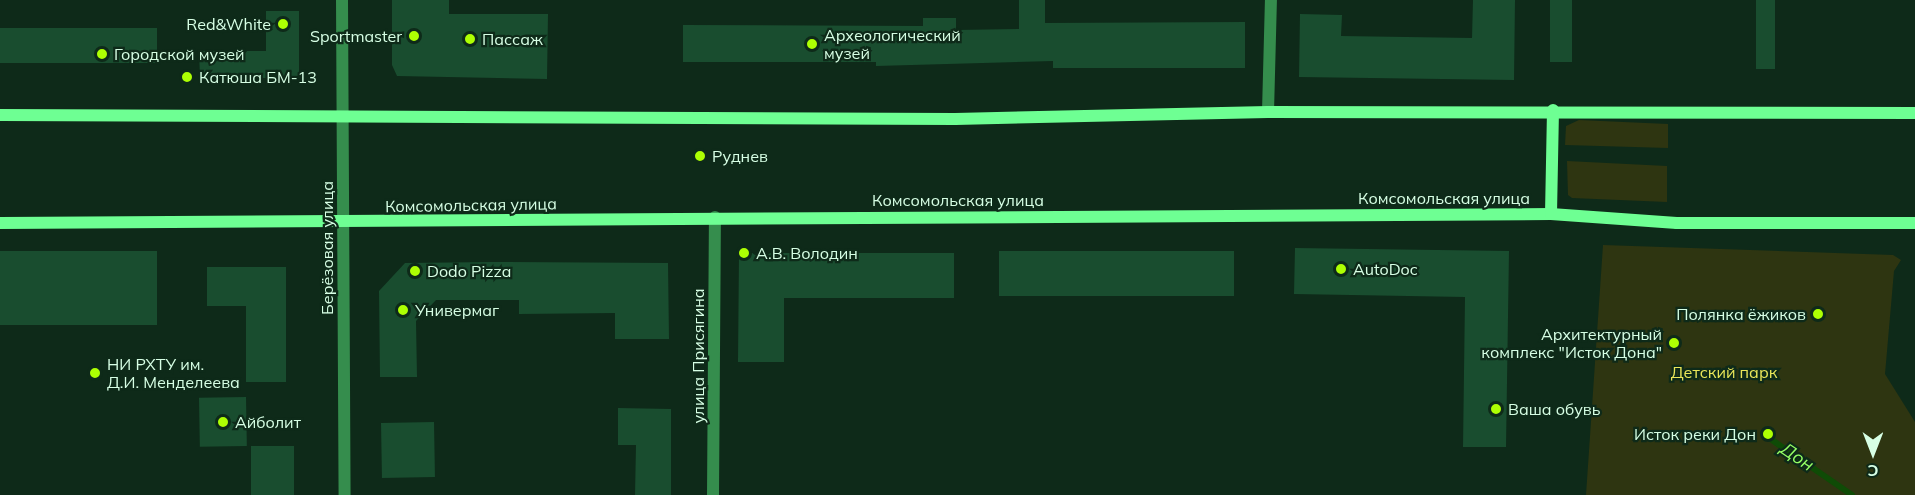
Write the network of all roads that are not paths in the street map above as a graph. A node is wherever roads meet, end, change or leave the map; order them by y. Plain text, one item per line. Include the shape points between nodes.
1 (342, 0) edge
2 (1271, 0) edge
3 (1553, 110) junction
4 (1268, 112) junction
5 (1915, 113) edge
6 (0, 115) edge
7 (342, 118) junction
8 (1551, 214) junction
9 (715, 217) junction
10 (0, 223) edge
11 (343, 224) junction
12 (1915, 224) edge
13 (345, 495) edge
14 (713, 495) edge

1 - 7 street, Берёзовая улица
2 - 4 street
3 - 4 main road
3 - 5 main road
3 - 8 main road
4 - 7 main road via 955,119
6 - 7 main road
7 - 11 street, Берёзовая улица
8 - 9 main road, Комсомольская улица
8 - 12 main road, Комсомольская улица via 1677,223
9 - 11 main road, Комсомольская улица
9 - 14 street, улица Присягина
10 - 11 main road, Комсомольская улица
11 - 13 street, Берёзовая улица

